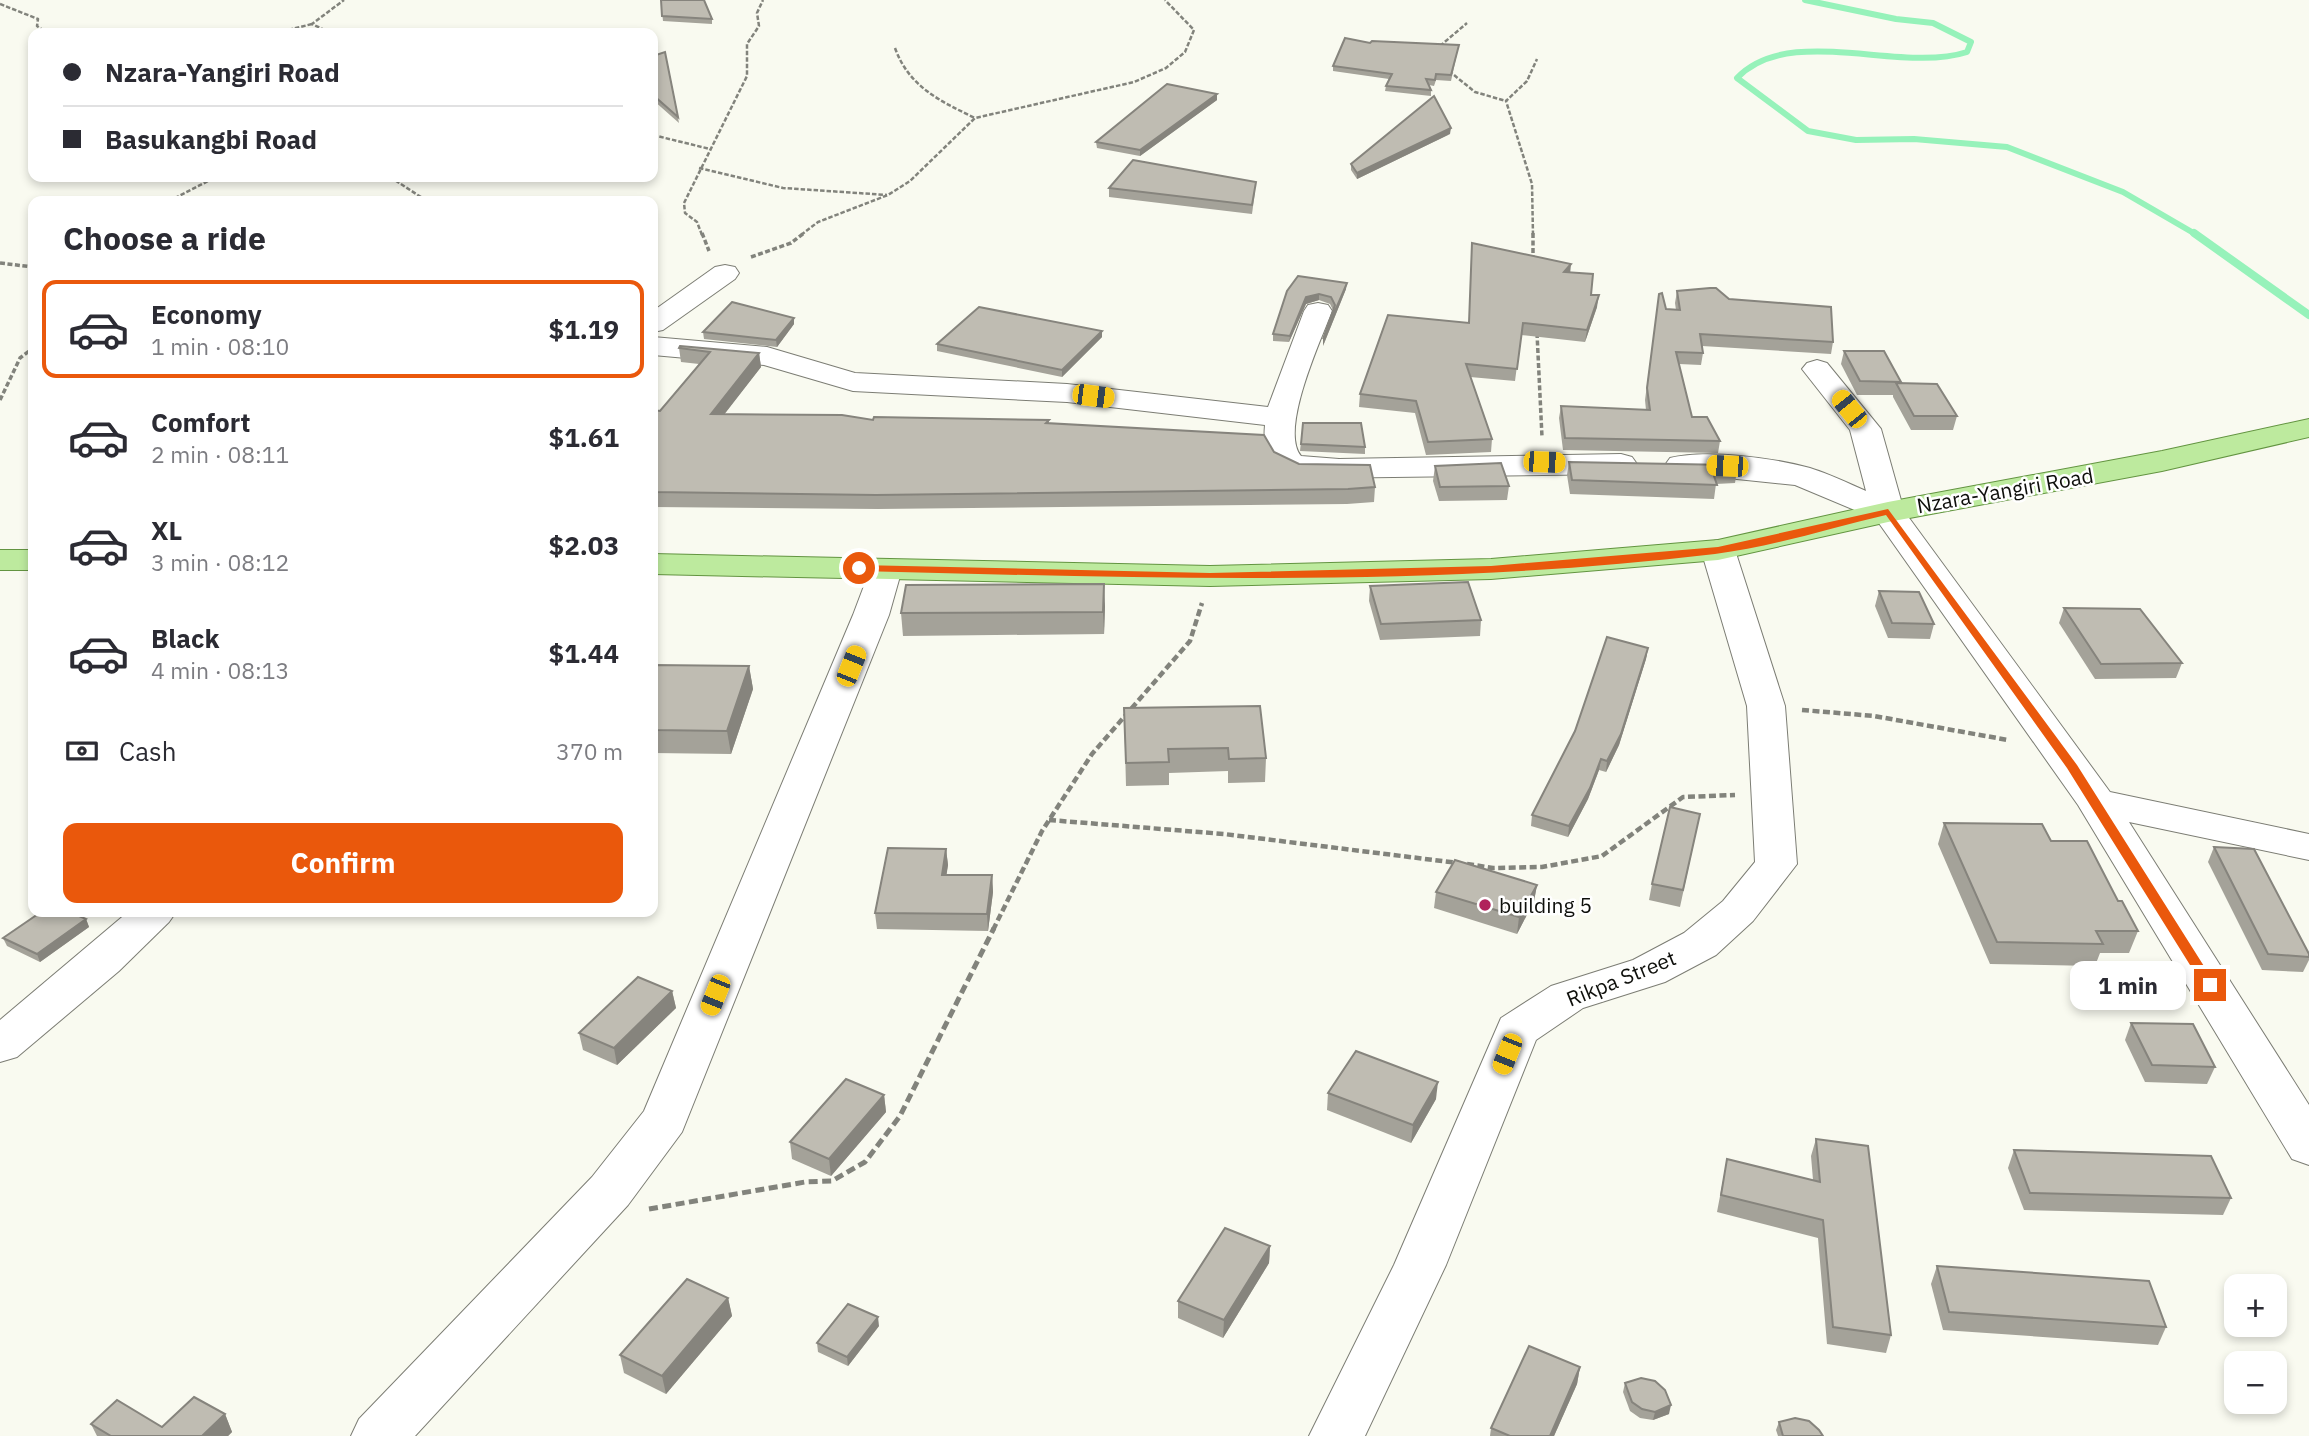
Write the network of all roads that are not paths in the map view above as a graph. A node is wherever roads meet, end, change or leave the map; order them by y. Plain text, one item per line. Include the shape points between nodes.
1 (725, 273) road end
2 (1318, 311) dead end
3 (658, 320) edge
4 (658, 346) edge
5 (1817, 369) dead end
6 (1280, 418) junction
7 (2309, 428) edge
8 (1888, 512) junction
9 (1718, 550) junction
10 (0, 560) edge
11 (28, 560) edge
12 (658, 564) edge
13 (885, 569) junction
14 (2096, 802) junction
15 (2309, 847) edge
16 (149, 917) edge
17 (0, 1045) edge
18 (2309, 1146) edge
19 (379, 1436) edge
20 (1337, 1436) edge

1 - 3 street
2 - 6 street
4 - 6 street via 767,356 853,382 1067,393
5 - 8 street via 1865,429
6 - 8 street via 1282,453 1288,462 1299,466 1440,468 1544,462 1727,466 1802,476
7 - 8 main road, Nzara-Yangiri Road via 2162,461
8 - 9 main road, Nzara-Yangiri Road
8 - 14 street
9 - 13 main road, Nzara-Yangiri Road via 1491,569 1210,576
9 - 20 street, Rikpa Street via 1766,706 1776,864 1738,911 1700,944 1649,971 1567,997 1517,1030 1420,1265
10 - 11 main road
12 - 13 main road, Nzara-Yangiri Road
13 - 19 street via 872,615 665,1119 610,1191
14 - 15 street
14 - 18 street
16 - 17 street

